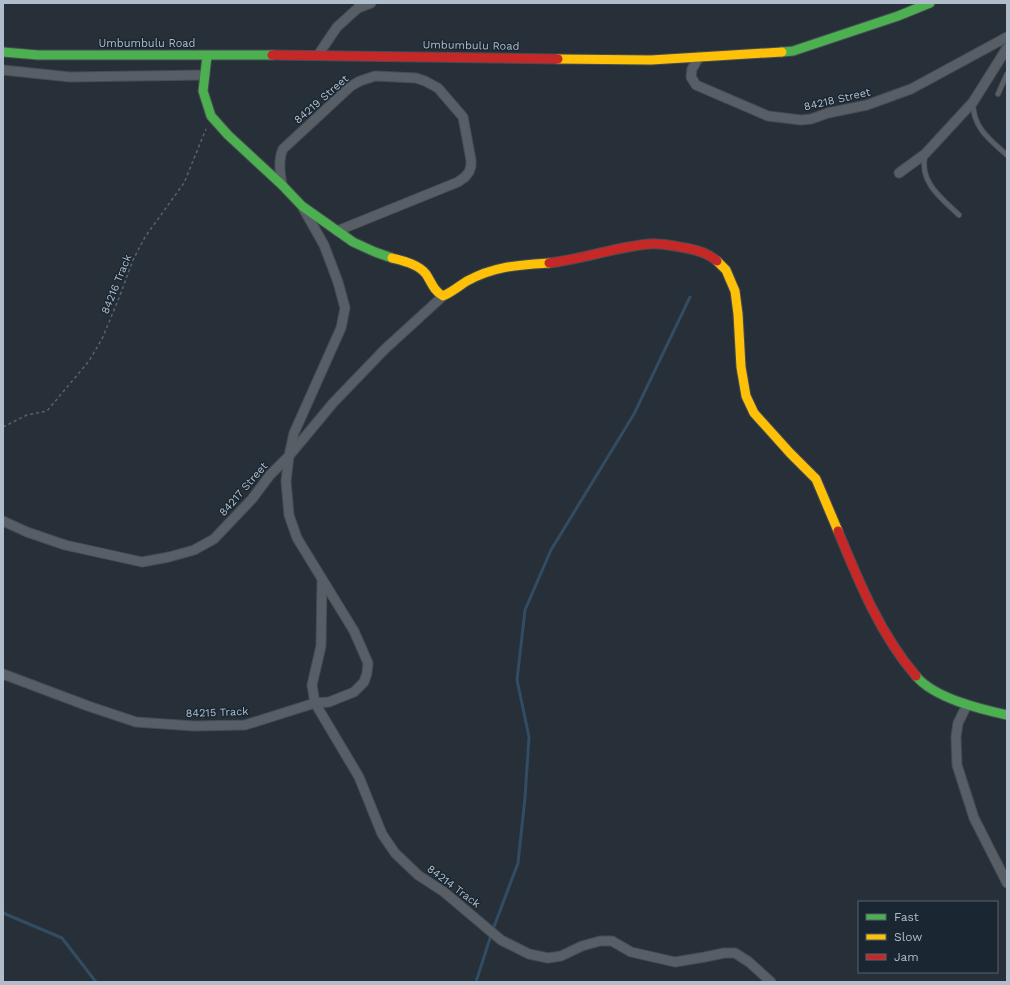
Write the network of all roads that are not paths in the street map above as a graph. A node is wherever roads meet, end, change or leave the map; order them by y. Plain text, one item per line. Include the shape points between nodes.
1 (371, 3) edge
2 (930, 3) edge
3 (359, 5) edge
4 (1007, 37) edge
5 (1007, 48) edge
6 (3, 52) edge
7 (318, 55) junction
8 (207, 56) junction
9 (698, 57) junction
10 (3, 70) edge
11 (1007, 74) edge
12 (205, 75) junction
13 (998, 94) dead end
14 (973, 102) junction
15 (925, 154) junction
16 (1007, 155) edge
17 (899, 173) dead end
18 (282, 185) junction
19 (302, 206) junction
20 (959, 215) dead end
21 (337, 231) junction
22 (443, 296) junction
23 (289, 456) junction
24 (3, 521) edge
25 (322, 580) junction
26 (3, 674) edge
27 (315, 703) junction
28 (967, 705) junction
29 (1007, 715) edge
30 (1007, 883) edge
31 (771, 982) edge

1 - 3 street
2 - 9 street, Umbumbulu Road via 793,51
3 - 7 street via 337,28
4 - 9 street, 84218 Street via 912,89 867,105 806,119 768,116 696,85 690,77
5 - 14 street
6 - 8 street, Umbumbulu Road via 38,55
7 - 8 street, Umbumbulu Road
7 - 9 street, Umbumbulu Road via 651,60
8 - 12 street
10 - 12 street via 70,77
11 - 13 lane
12 - 18 street via 204,91 211,116
14 - 15 street
14 - 16 lane via 979,127
15 - 17 street
15 - 20 lane via 923,167 929,182 939,196
18 - 19 street
18 - 21 street, 84219 Street via 280,159 283,149 351,86 375,76 416,78 438,88 463,117 471,160 465,178 447,188
19 - 21 street
19 - 23 street, 84215 Track via 324,246 345,308 341,328 294,433
21 - 22 street via 374,252 412,264 425,273 436,292
22 - 23 street, 84217 Street via 333,403
22 - 28 street via 467,281 499,268 564,261 650,244 698,250 715,260 726,270 735,291 741,367 746,396 754,413 816,479 881,627 902,660 919,680 939,693
23 - 24 street, 84217 Street via 214,539 194,550 168,557 142,562 99,553 59,543
23 - 25 street, 84215 Track via 286,481 289,515 297,538
25 - 27 street, 84214 Track via 321,646 312,685
25 - 27 street, 84215 Track via 354,631 368,663 368,673 364,682 354,692 329,702
26 - 27 street, 84215 Track via 136,722 194,726 245,725
27 - 31 street, 84214 Track via 359,777 382,834 395,853 418,875 444,892 500,940 529,954 548,958 562,956 600,941 612,941 632,952 675,962 724,952 735,953
28 - 29 street
28 - 30 street via 958,723 957,765 974,818

